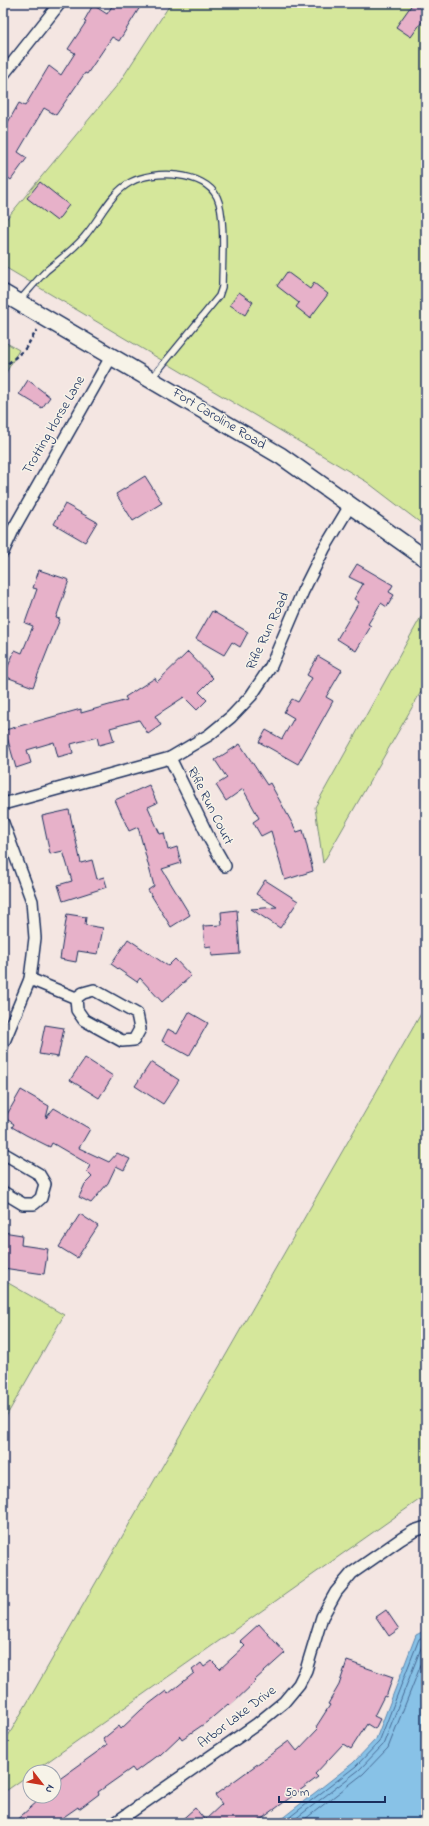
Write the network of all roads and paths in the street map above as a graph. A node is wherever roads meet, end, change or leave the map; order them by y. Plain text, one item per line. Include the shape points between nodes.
1 (60, 3) edge
2 (3, 75) edge
3 (3, 293) edge
4 (18, 302) junction
5 (44, 318) junction
6 (111, 357) junction
7 (3, 368) edge
8 (151, 379) junction
9 (351, 504) junction
10 (3, 552) edge
11 (426, 559) edge
12 (170, 758) junction
13 (3, 804) edge
14 (3, 823) edge
15 (225, 866) dead end
16 (30, 979) junction
17 (76, 998) junction
18 (3, 1044) edge
19 (3, 1153) edge
20 (3, 1192) edge
21 (426, 1527) edge
22 (115, 1823) edge

1 - 2 street
3 - 4 street, Fort Caroline Road
4 - 5 street, Fort Caroline Road
4 - 8 lane via 45,273 74,248 119,191 131,182 157,174 196,180 217,196 222,213 220,296
5 - 6 street, Fort Caroline Road
5 - 7 path via 25,349
6 - 8 street, Fort Caroline Road
6 - 10 street, Trotting Horse Lane via 14,528
8 - 9 street, Fort Caroline Road via 280,456
9 - 11 street, Fort Caroline Road
9 - 12 street, Rifle Run Road via 303,591 271,666 251,696 209,736
12 - 13 street, Rifle Run Road
12 - 15 street, Rifle Run Court
14 - 16 street via 32,901 35,938
16 - 17 street
16 - 18 street
17 - 17 street via 77,1010 84,1020 122,1041 134,1040 140,1029 137,1014 94,990 83,992
19 - 20 street via 39,1174 45,1184 41,1198 34,1204 22,1204
21 - 22 street, Arbor Lake Drive via 401,1539 352,1574 336,1592 322,1617 306,1670 299,1684 284,1702 257,1724

